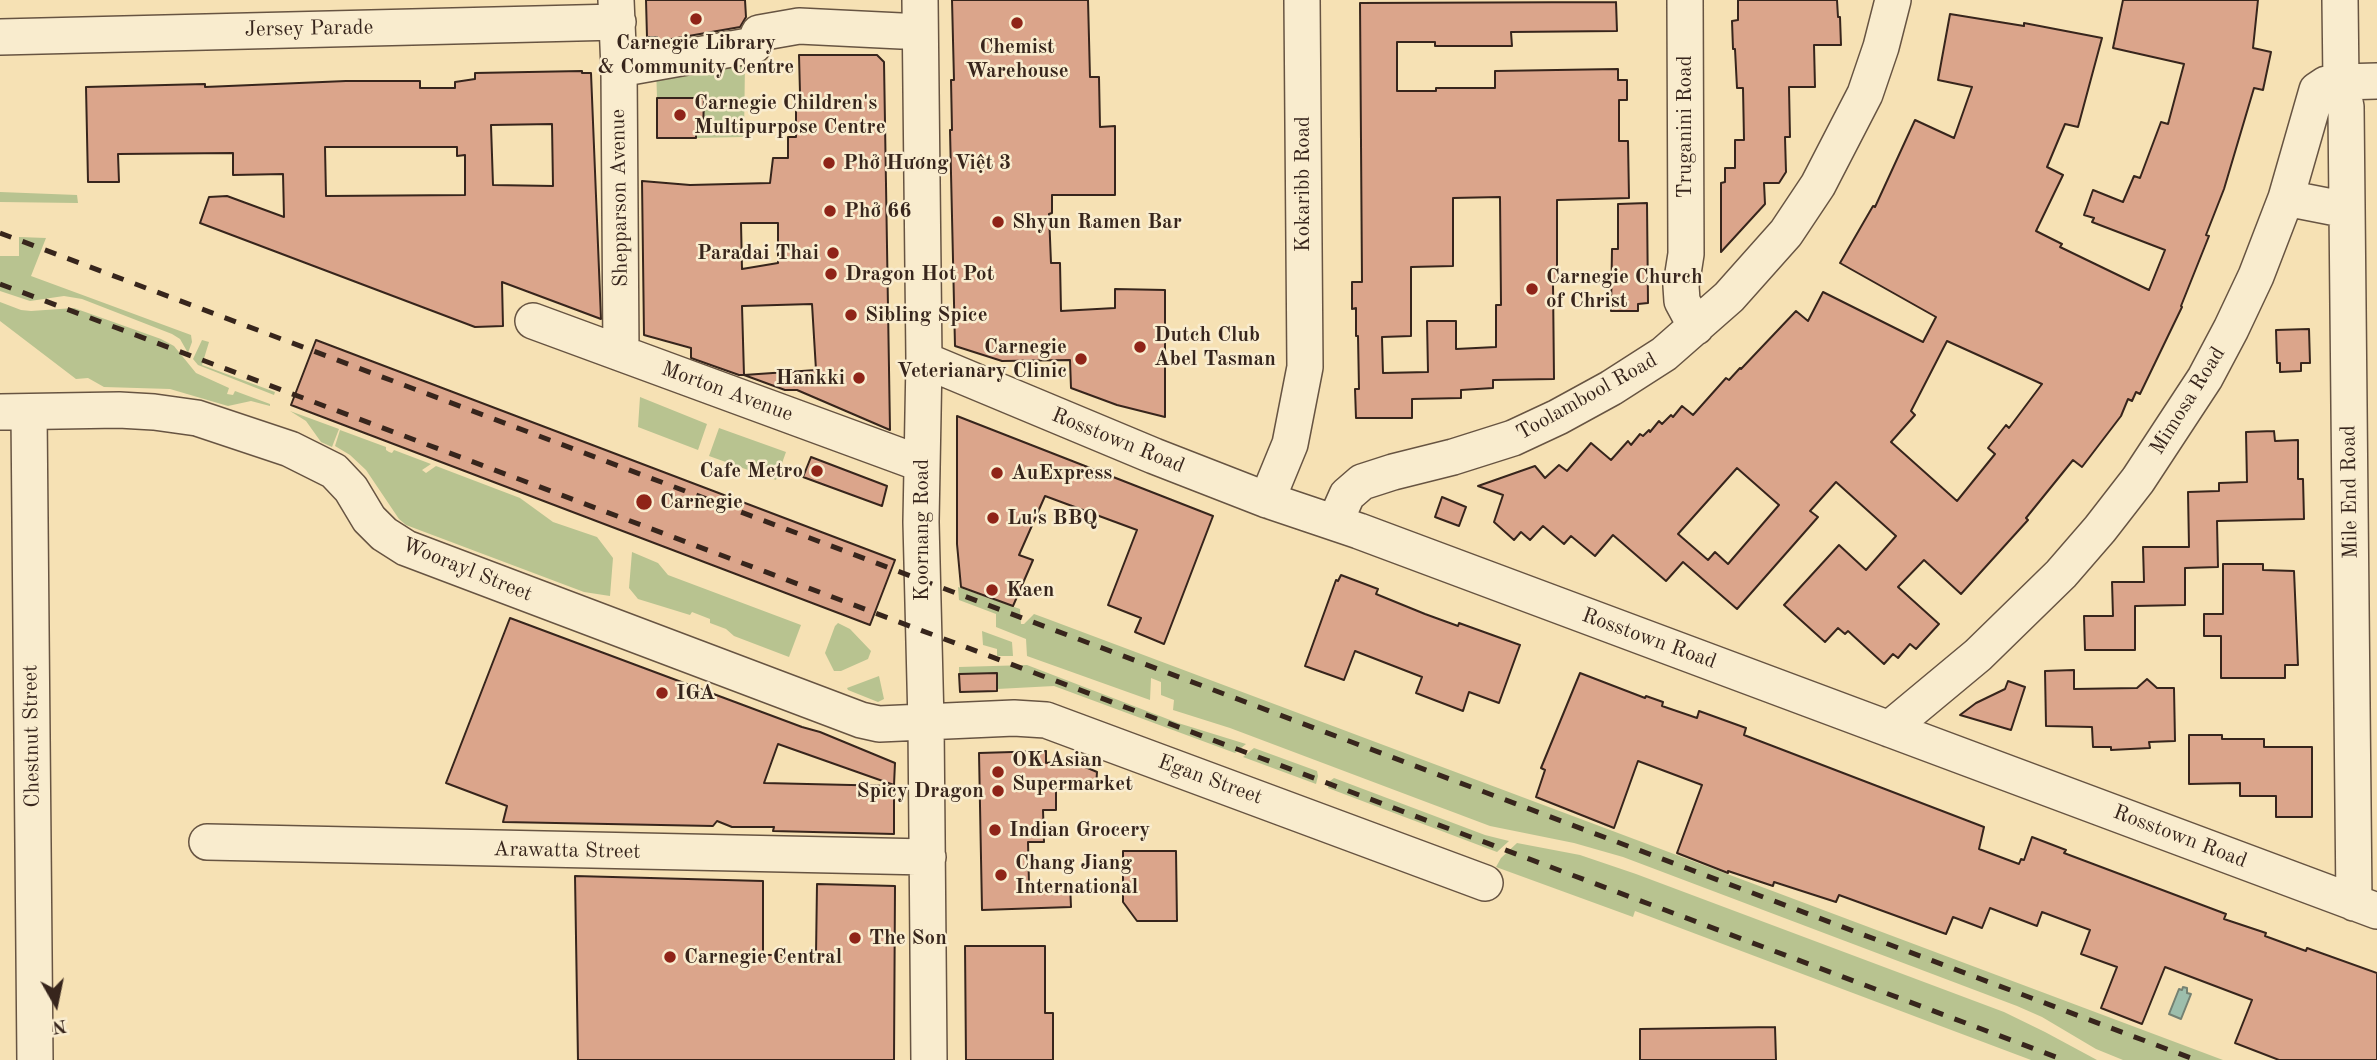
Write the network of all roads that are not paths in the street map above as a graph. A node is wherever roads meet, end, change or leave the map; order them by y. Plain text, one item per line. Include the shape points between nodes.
1 (920, 0) edge
2 (1302, 0) edge
3 (1685, 0) edge
4 (1893, 0) edge
5 (2340, 0) edge
6 (617, 11) edge
7 (296, 15) edge
8 (901, 31) dead end
9 (0, 37) edge
10 (619, 69) junction
11 (2377, 81) edge
12 (2341, 82) junction
13 (2286, 198) junction
14 (2347, 210) junction
15 (1707, 317) junction
16 (533, 321) dead end
17 (2363, 349) edge
18 (621, 353) junction
19 (924, 360) junction
20 (14, 412) edge
21 (922, 464) junction
22 (1276, 503) junction
23 (1347, 526) junction
24 (2364, 647) edge
25 (926, 723) junction
26 (1889, 729) junction
27 (207, 842) dead end
28 (928, 858) junction
29 (1485, 883) dead end
30 (2366, 907) edge
31 (35, 1060) edge
32 (929, 1060) edge

1 - 19 street, Koornang Road
2 - 22 street, Kokaribb Road via 1305,367 1314,421 1308,456
3 - 15 street, Truganini Road via 1686,254
4 - 15 street, Toolambool Road via 1865,94 1818,185 1786,233
5 - 12 street
6 - 7 street, Jersey Parade
6 - 10 street, Shepparson Avenue
7 - 9 street, Jersey Parade
8 - 10 street via 799,26 760,33 754,45
10 - 18 street, Shepparson Avenue
11 - 12 street
12 - 13 street, Mimosa Road via 2317,90
12 - 14 street, Mile End Road via 2346,107
13 - 14 street
13 - 26 street, Mimosa Road via 2256,276 2206,378 2138,480 2093,538 2016,618
14 - 17 street, Mile End Road
15 - 23 street, Toolambool Road via 1664,354 1558,417 1501,442 1378,477 1364,509
16 - 18 street, Morton Avenue
17 - 24 street, Mile End Road
18 - 21 street, Morton Avenue
19 - 21 street, Koornang Road
19 - 22 street, Rosstown Road
20 - 25 street, Woorayl Street via 154,412 197,418 267,441 334,471 369,519 406,548 861,720
20 - 31 street, Chestnut Street
21 - 25 street, Koornang Road
22 - 23 street, Rosstown Road
23 - 26 street, Rosstown Road
24 - 30 street, Mile End Road
25 - 28 street, Koornang Road
25 - 29 street, Egan Street via 1046,720
26 - 30 street, Rosstown Road
27 - 28 street, Arawatta Street
28 - 32 street, Koornang Road

